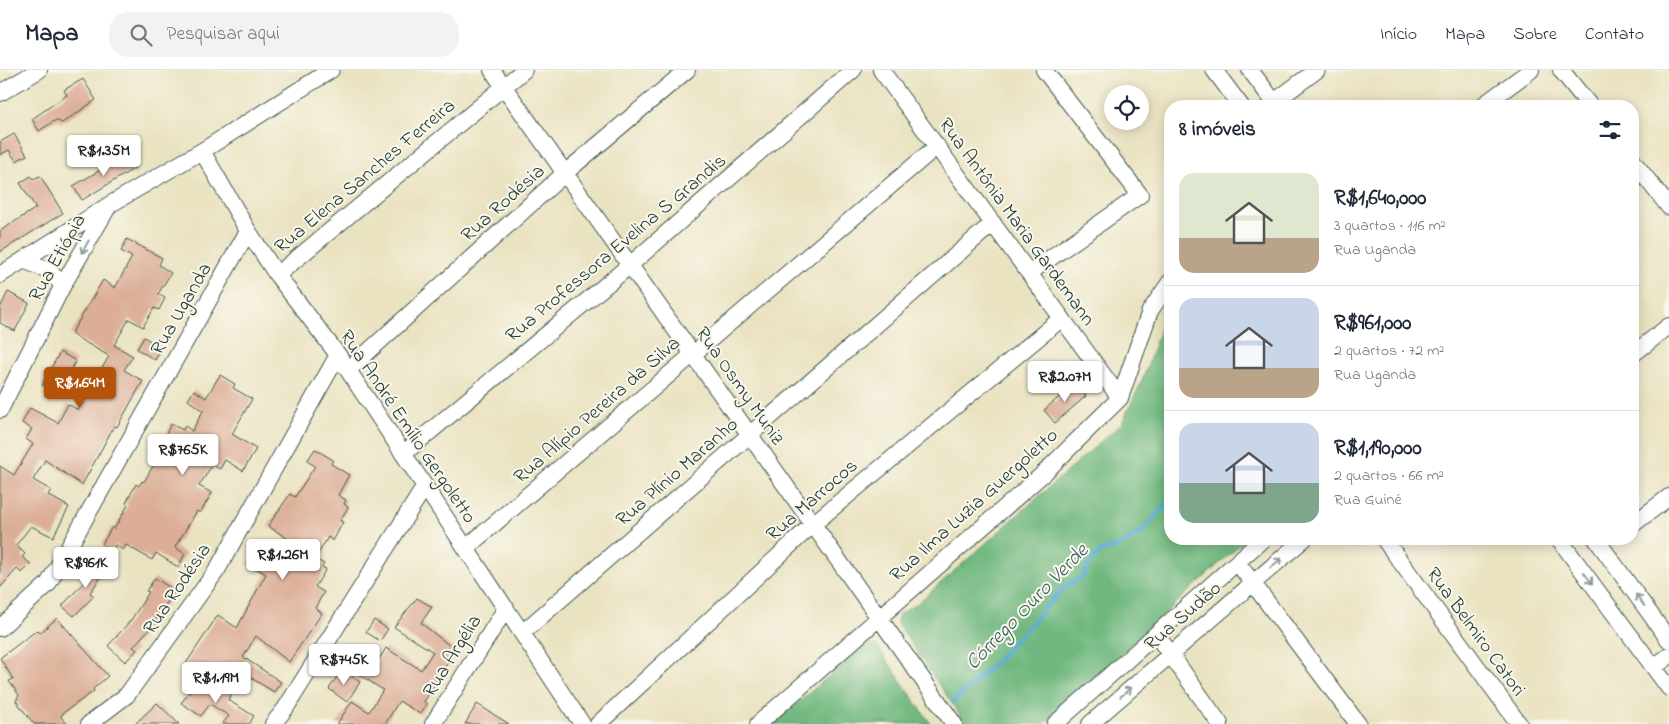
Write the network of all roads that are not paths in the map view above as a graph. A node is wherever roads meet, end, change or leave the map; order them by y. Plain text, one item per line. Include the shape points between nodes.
1 (38, 70) edge
2 (330, 70) edge
3 (492, 70) edge
4 (524, 70) edge
5 (687, 70) edge
6 (852, 70) edge
7 (881, 70) edge
8 (1044, 70) edge
9 (1214, 70) edge
10 (1250, 70) edge
11 (1317, 70) edge
12 (1531, 70) edge
13 (1561, 70) edge
14 (504, 87) junction
15 (0, 93) edge
16 (1236, 100) edge
17 (1273, 100) edge
18 (1281, 100) edge
19 (1490, 100) edge
20 (1585, 100) edge
21 (937, 146) junction
22 (202, 151) junction
23 (1639, 169) edge
24 (565, 173) junction
25 (109, 205) junction
26 (1669, 207) edge
27 (993, 223) junction
28 (248, 231) junction
29 (23, 260) junction
30 (630, 264) junction
31 (1029, 273) junction
32 (0, 275) edge
33 (277, 275) junction
34 (63, 285) junction
35 (1164, 291) edge
36 (1062, 318) junction
37 (1669, 326) edge
38 (1639, 350) edge
39 (693, 354) junction
40 (338, 355) junction
41 (348, 370) junction
42 (1120, 398) junction
43 (0, 410) edge
44 (750, 435) junction
45 (403, 454) junction
46 (425, 486) junction
47 (1669, 497) edge
48 (1639, 521) edge
49 (813, 524) junction
50 (1256, 545) edge
51 (1297, 545) edge
52 (1388, 545) edge
53 (1563, 545) edge
54 (1607, 545) edge
55 (466, 548) junction
56 (1237, 562) junction
57 (1253, 582) junction
58 (506, 608) junction
59 (878, 616) junction
60 (0, 628) edge
61 (522, 633) junction
62 (1156, 634) junction
63 (1669, 640) edge
64 (1170, 653) junction
65 (1669, 656) edge
66 (1654, 667) junction
67 (1669, 688) edge
68 (1078, 702) junction
69 (1092, 723) edge
70 (89, 724) edge
71 (273, 724) edge
72 (433, 724) edge
73 (582, 724) edge
74 (598, 724) edge
75 (758, 724) edge
76 (954, 724) edge
77 (1055, 724) edge
78 (1220, 724) edge
79 (1358, 724) edge
80 (1519, 724) edge

1 - 15 street
2 - 22 street
3 - 14 street, Rua Osmy Muniz
4 - 14 street, Rua Elena Sanches Ferreira
5 - 24 street, Rua Rodésia
6 - 30 street, Rua Professora Evelina S Grandis
7 - 21 street, Rua Antônia Maria Gardemann
8 - 31 street via 1140,195
9 - 16 street
10 - 17 street
11 - 18 street
12 - 19 street
13 - 20 street
14 - 24 street, Rua Osmy Muniz
14 - 33 street, Rua Elena Sanches Ferreira
21 - 27 street, Rua Antônia Maria Gardemann
21 - 39 street, Rua Alípio Pereira da Silva
22 - 25 street
22 - 28 street, Rua André Emílio Gergoletto
23 - 26 street
24 - 30 street, Rua Osmy Muniz
24 - 41 street, Rua Rodésia
25 - 29 street
25 -> 34 street, Rua Etiópia
27 - 31 street, Rua Antônia Maria Gardemann
27 - 44 street, Rua Plínio Maranho
28 - 33 street, Rua André Emílio Gergoletto
28 - 60 street, Rua Uganda via 48,584
29 - 32 street
29 - 34 street via 48,270
30 - 39 street, Rua Osmy Muniz
30 - 45 street, Rua Professora Evelina S Grandis
31 - 36 street, Rua Antônia Maria Gardemann
33 - 40 street, Rua André Emílio Gergoletto
34 - 43 street, Rua Etiópia
35 - 42 street, Rua Ilma Luzia Guergoletto via 1150,311
36 - 42 street, Rua Antônia Maria Gardemann
36 - 49 street, Rua Marrocos
37 - 38 street
39 - 44 street, Rua Osmy Muniz
39 - 55 street, Rua Alípio Pereira da Silva
40 - 41 street, Rua André Emílio Gergoletto
40 - 70 street, Rua Rodésia via 217,570 127,695
41 - 45 street, Rua André Emílio Gergoletto
42 - 59 street, Rua Ilma Luzia Guergoletto via 1043,474
44 - 49 street, Rua Osmy Muniz
44 - 61 street, Rua Plínio Maranho
45 - 46 street, Rua André Emílio Gergoletto
46 - 55 street, Rua André Emílio Gergoletto
46 - 71 street
47 - 48 street
49 - 59 street, Rua Osmy Muniz
49 - 74 street, Rua Marrocos
50 - 56 street, Rua Sudão
57 -> 51 street, Rua Sudão
52 - 80 street, Rua Belmiro Catori
53 -> 66 street
63 -> 54 street
55 - 58 street, Rua André Emílio Gergoletto
56 - 57 street
56 - 62 street, Rua Sudão
57 - 64 street, Rua Sudão
57 - 79 street
58 - 61 street, Rua André Emílio Gergoletto
58 - 72 street, Rua Argélia
59 - 75 street, Rua Ilma Luzia Guergoletto
59 - 76 street, Rua Osmy Muniz
61 - 73 street, Rua André Emílio Gergoletto
62 - 64 street
62 - 68 street, Rua Sudão
69 -> 64 street, Rua Sudão
64 - 78 street
65 - 66 street
66 - 67 street
68 - 69 street
68 - 77 street, Rua Sudão

